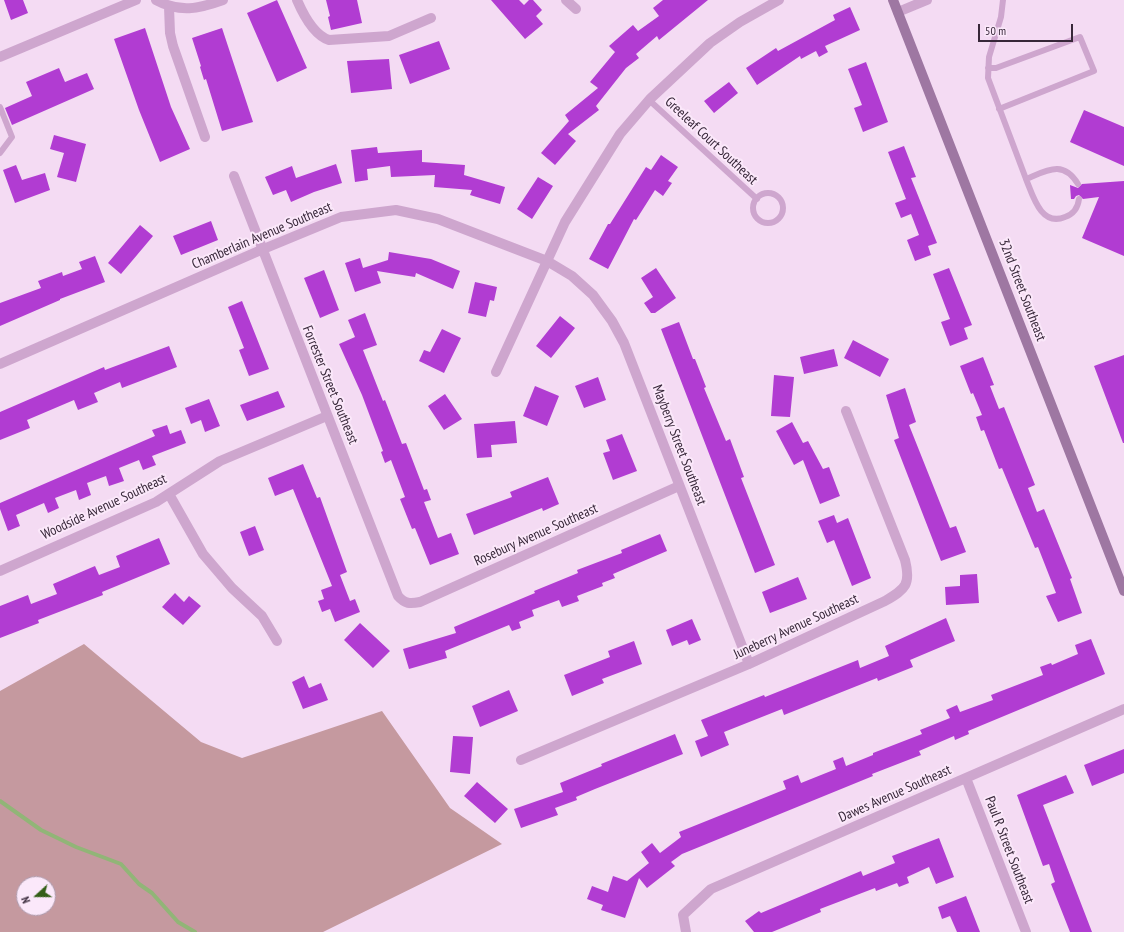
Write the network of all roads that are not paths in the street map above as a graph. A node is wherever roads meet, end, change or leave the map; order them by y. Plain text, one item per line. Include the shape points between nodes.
1 (136, 0) edge
2 (156, 0) edge
3 (223, 0) edge
4 (297, 0) edge
5 (566, 0) edge
6 (779, 0) edge
7 (893, 0) edge
8 (927, 0) edge
9 (1003, 0) edge
10 (169, 7) junction
11 (576, 9) dead end
12 (898, 12) junction
13 (431, 18) dead end
14 (0, 57) edge
15 (988, 68) junction
16 (649, 100) junction
17 (0, 107) edge
18 (999, 109) junction
19 (205, 137) dead end
20 (0, 153) edge
21 (234, 176) dead end
22 (1026, 179) junction
23 (1078, 184) dead end
24 (757, 199) junction
25 (1079, 199) dead end
26 (261, 250) junction
27 (547, 261) junction
28 (0, 364) edge
29 (496, 372) dead end
30 (846, 411) dead end
31 (327, 416) junction
32 (679, 486) junction
33 (169, 494) junction
34 (0, 570) edge
35 (1123, 584) edge
36 (404, 602) joint
37 (277, 641) dead end
38 (748, 664) junction
39 (1124, 709) edge
40 (522, 760) dead end
41 (966, 778) junction
42 (686, 932) edge
43 (1026, 932) edge

1 - 14 street
2 - 10 street
3 - 10 street via 201,8
4 - 13 street via 321,37 329,40 389,36
5 - 11 street
6 - 16 street via 710,43
7 - 12 street, 32nd Street Southeast
8 - 12 street
9 - 15 lane
10 - 19 street via 173,46
12 - 35 street, 32nd Street Southeast
15 - 18 lane via 988,78
15 - 18 lane via 996,68 1080,37 1094,71
16 - 24 lane, Greeleaf Court Southeast
16 - 27 street via 620,134 565,222
17 - 20 lane via 12,137
18 - 22 lane
21 - 26 street, Forrester Street Southeast
22 - 23 lane via 1057,169 1065,170 1072,175
22 - 25 lane via 1037,205 1042,213 1050,218 1070,216 1078,207
24 - 24 lane, Greeleaf Court Southeast via 753,208 760,221 770,223 779,219 783,211 778,197 765,194
26 - 27 street, Chamberlain Avenue Southeast via 341,217 396,210 438,219
26 - 28 street, Chamberlain Avenue Southeast
26 - 31 street, Forrester Street Southeast
27 - 29 street
27 - 32 street, Mayberry Street Southeast via 593,295 612,321 624,343
30 - 38 street, Juneberry Avenue Southeast via 905,560 907,584 901,592 885,601
31 - 33 street, Woodside Avenue Southeast via 220,461
31 - 36 street, Forrester Street Southeast via 398,596
32 - 36 street, Rosebury Avenue Southeast via 420,602
32 - 38 street, Mayberry Street Southeast
33 - 34 street, Woodside Avenue Southeast
33 - 37 street via 203,554 217,572 262,616
38 - 40 street, Juneberry Avenue Southeast
39 - 41 street, Dawes Avenue Southeast
41 - 42 street, Dawes Avenue Southeast via 711,889 683,915
41 - 43 street, Paul R Street Southeast

